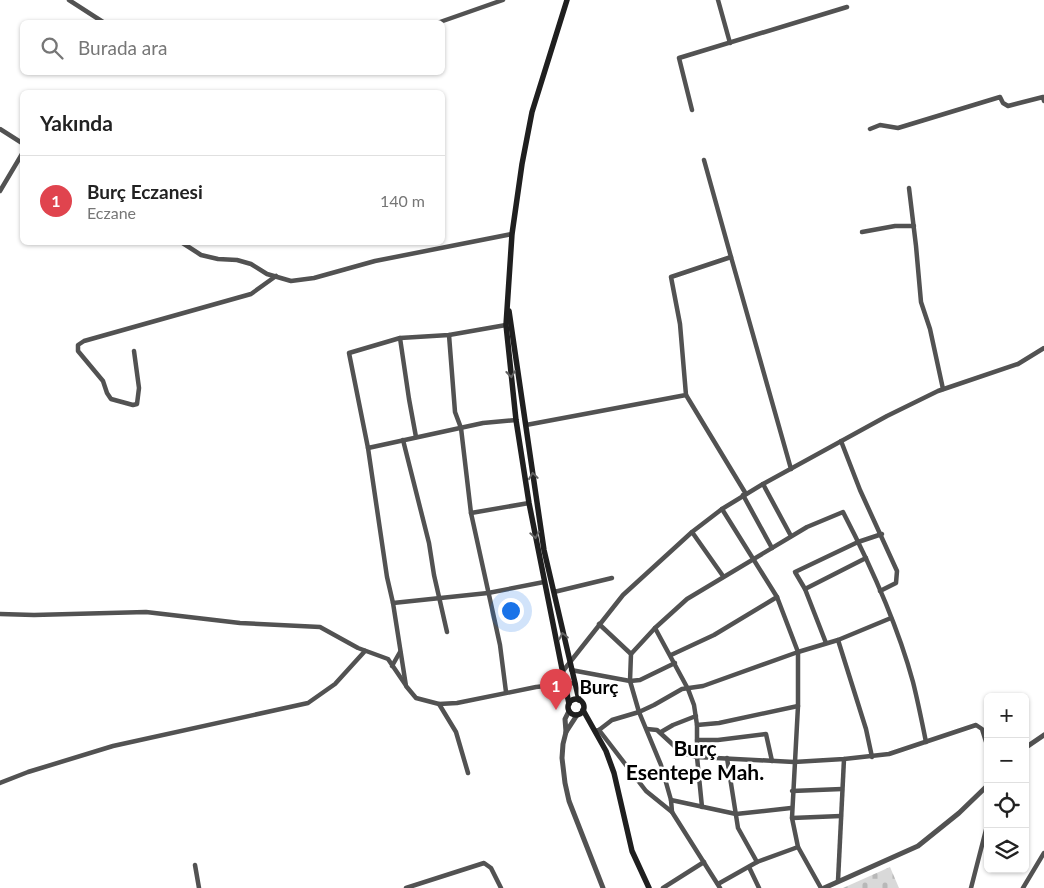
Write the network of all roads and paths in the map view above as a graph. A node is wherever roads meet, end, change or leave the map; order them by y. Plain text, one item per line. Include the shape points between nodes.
1 (69, 0) edge
2 (503, 0) edge
3 (567, 0) edge
4 (718, 0) edge
5 (847, 7) dead end
6 (100, 20) edge
7 (445, 20) edge
8 (730, 42) junction
9 (1044, 101) edge
10 (692, 110) dead end
11 (0, 129) edge
12 (870, 129) dead end
13 (20, 142) edge
14 (20, 157) edge
15 (704, 160) dead end
16 (909, 188) dead end
17 (0, 190) edge
18 (914, 226) junction
19 (862, 232) dead end
20 (512, 234) junction
21 (185, 245) edge
22 (731, 257) junction
23 (276, 276) junction
24 (508, 309) junction
25 (506, 325) junction
26 (449, 335) junction
27 (400, 338) junction
28 (1044, 348) edge
29 (134, 351) dead end
30 (943, 389) junction
31 (686, 395) junction
32 (516, 420) junction
33 (526, 425) junction
34 (461, 428) junction
35 (527, 433) junction
36 (518, 434) junction
37 (416, 437) junction
38 (403, 440) junction
39 (841, 441) junction
40 (368, 448) junction
41 (791, 469) junction
42 (763, 484) junction
43 (744, 494) junction
44 (529, 503) junction
45 (722, 509) junction
46 (471, 513) junction
47 (692, 532) junction
48 (882, 534) junction
49 (791, 536) junction
50 (858, 542) junction
51 (772, 548) junction
52 (866, 558) junction
53 (753, 560) junction
54 (723, 576) junction
55 (612, 578) dead end
56 (544, 582) junction
57 (805, 589) junction
58 (880, 591) junction
59 (554, 592) junction
60 (488, 593) junction
61 (777, 597) junction
62 (439, 598) junction
63 (393, 602) junction
64 (0, 614) edge
65 (891, 618) junction
66 (599, 624) junction
67 (655, 628) junction
68 (447, 632) dead end
69 (838, 640) junction
70 (826, 644) junction
71 (365, 651) junction
72 (400, 652) junction
73 (798, 652) junction
74 (631, 654) junction
75 (671, 655) junction
76 (569, 662) junction
77 (675, 663) junction
78 (392, 666) junction
79 (571, 670) junction
80 (563, 671) junction
81 (630, 681) junction
82 (575, 683) junction
83 (565, 685) junction
84 (406, 686) junction
85 (688, 689) junction
86 (506, 692) junction
87 (579, 700) junction
88 (439, 704) junction
89 (569, 704) junction
90 (798, 706) junction
91 (583, 710) junction
92 (569, 711) junction
93 (639, 712) junction
94 (577, 715) junction
95 (696, 716) junction
96 (697, 725) junction
97 (647, 729) junction
98 (597, 730) junction
99 (566, 732) junction
100 (661, 732) junction
101 (1044, 735) edge
102 (985, 738) edge
103 (698, 740) junction
104 (926, 742) junction
105 (1029, 745) edge
106 (697, 757) junction
107 (872, 757) junction
108 (727, 758) junction
109 (844, 760) junction
110 (772, 761) junction
111 (794, 762) junction
112 (468, 773) dead end
113 (0, 783) edge
114 (842, 789) junction
115 (984, 789) edge
116 (792, 791) junction
117 (671, 800) junction
118 (702, 807) junction
119 (791, 808) junction
120 (672, 812) junction
121 (736, 814) junction
122 (841, 816) junction
123 (792, 818) junction
124 (986, 828) edge
125 (798, 847) junction
126 (1044, 853) edge
127 (704, 862) junction
128 (757, 862) junction
129 (195, 865) dead end
130 (749, 867) junction
131 (838, 881) junction
132 (719, 886) edge
133 (199, 888) edge
134 (406, 888) edge
135 (501, 888) edge
136 (603, 888) edge
137 (649, 888) edge
138 (663, 888) edge
139 (759, 888) edge
140 (822, 888) edge
141 (970, 888) edge
142 (1023, 888) edge

1 - 6 street
2 - 7 street
3 - 20 main road via 532,112
4 - 8 street
5 - 8 street
8 - 10 street via 679,58
9 - 12 street via 1043,97 1008,106 1000,97 898,128 880,125
11 - 13 street
14 - 17 street
15 - 22 street
16 - 18 street
18 - 19 street
18 - 30 street via 921,302
20 - 23 street via 375,261 314,278 291,281
20 - 24 main road
21 - 23 street via 200,255 237,260
22 - 31 street via 671,277 680,324
22 - 41 street
23 - 29 street via 251,294 78,345 78,351 103,381 111,399 133,405 137,404 140,388
24 - 25 main road
24 - 33 main road
25 - 26 street
25 -> 32 main road
26 - 27 street
26 - 34 street via 455,412
27 - 37 street
27 - 40 street via 349,353
28 - 30 street via 1018,364
30 - 39 street
31 - 33 street
31 - 43 street
32 - 34 street
32 - 36 main road
33 - 35 main road
34 - 37 street
34 - 46 street
35 - 36 main road
59 -> 35 main road via 536,504
36 - 44 main road
37 - 38 street
38 - 40 street
38 - 62 street via 429,542
39 - 41 street
39 - 48 street
40 - 63 street
41 - 42 street
42 - 43 street
42 - 49 street
43 - 45 street
43 - 51 street
44 - 46 street
44 -> 56 main road
45 - 47 street
45 - 53 street
46 - 60 street
47 - 54 street
47 - 66 street via 623,595
48 - 50 street
48 - 58 street via 898,577 896,584
49 - 50 street via 843,512
49 - 51 street
50 - 52 street
50 - 57 street via 795,572
51 - 53 street
52 - 57 street
52 - 58 street
53 - 54 street
53 - 61 street
54 - 67 street via 687,599
55 - 59 street
56 - 60 street
56 - 80 main road
57 - 70 street
58 - 65 street
76 -> 59 main road
60 - 62 street
60 - 86 street via 500,645
61 - 73 street
61 - 75 street via 714,635
62 - 63 street
62 - 68 street
63 - 72 street
64 - 71 street via 146,612 320,628
65 - 69 street
65 - 104 street via 913,682
66 - 74 street
66 - 76 street
67 - 74 street
67 - 75 street
69 - 70 street
69 - 107 street
70 - 73 street
71 - 78 street via 388,659
71 - 113 street via 335,684 308,704 113,746
72 - 78 street
72 - 84 street
73 - 85 street
73 - 90 street
74 - 81 street
75 - 77 street
76 - 79 main road
76 - 80 street
77 - 81 street via 640,680
77 - 85 street
78 - 84 street
79 - 81 street
79 - 82 main road
80 - 83 main road
81 - 93 street
82 - 83 street
82 - 87 main road
83 - 86 street
83 - 89 main road
84 - 88 street via 416,698
85 - 93 street via 682,689
85 - 95 street
86 - 88 street
87 - 89 main road via 572,700
87 - 91 main road
88 - 112 street via 456,732
89 - 92 main road
90 - 96 street
90 - 111 street
91 - 94 main road
91 - 98 main road
92 - 94 main road
92 - 99 street via 565,719
93 - 97 street
93 - 98 street via 612,720
94 - 99 street
95 - 96 street
95 - 100 street
96 - 103 street
97 - 100 street
97 - 117 street
98 - 120 street via 646,791
98 - 137 main road via 614,773 632,851
99 - 136 street via 562,758 569,801
100 - 106 street via 682,752
101 - 105 street
102 - 104 street via 982,729 976,725
103 - 106 street
103 - 110 street via 766,734
104 - 107 street
106 - 108 street
106 - 118 street
107 - 109 street
108 - 110 street
108 - 121 street
109 - 111 street
109 - 114 street
110 - 111 street
111 - 116 street
114 - 116 street
114 - 122 street
115 - 131 street via 918,846
116 - 119 street
117 - 118 street
117 - 120 street
118 - 121 street
119 - 121 street
119 - 123 street
120 - 127 street
121 - 128 street via 738,828
122 - 123 street
122 - 131 street
123 - 125 street
124 - 141 street
125 - 128 street
125 - 140 street
126 - 142 street
127 - 132 street
127 - 138 street
128 - 130 street
129 - 133 street
130 - 132 street
130 - 139 street
131 - 140 street
134 - 135 street via 484,863 491,868

